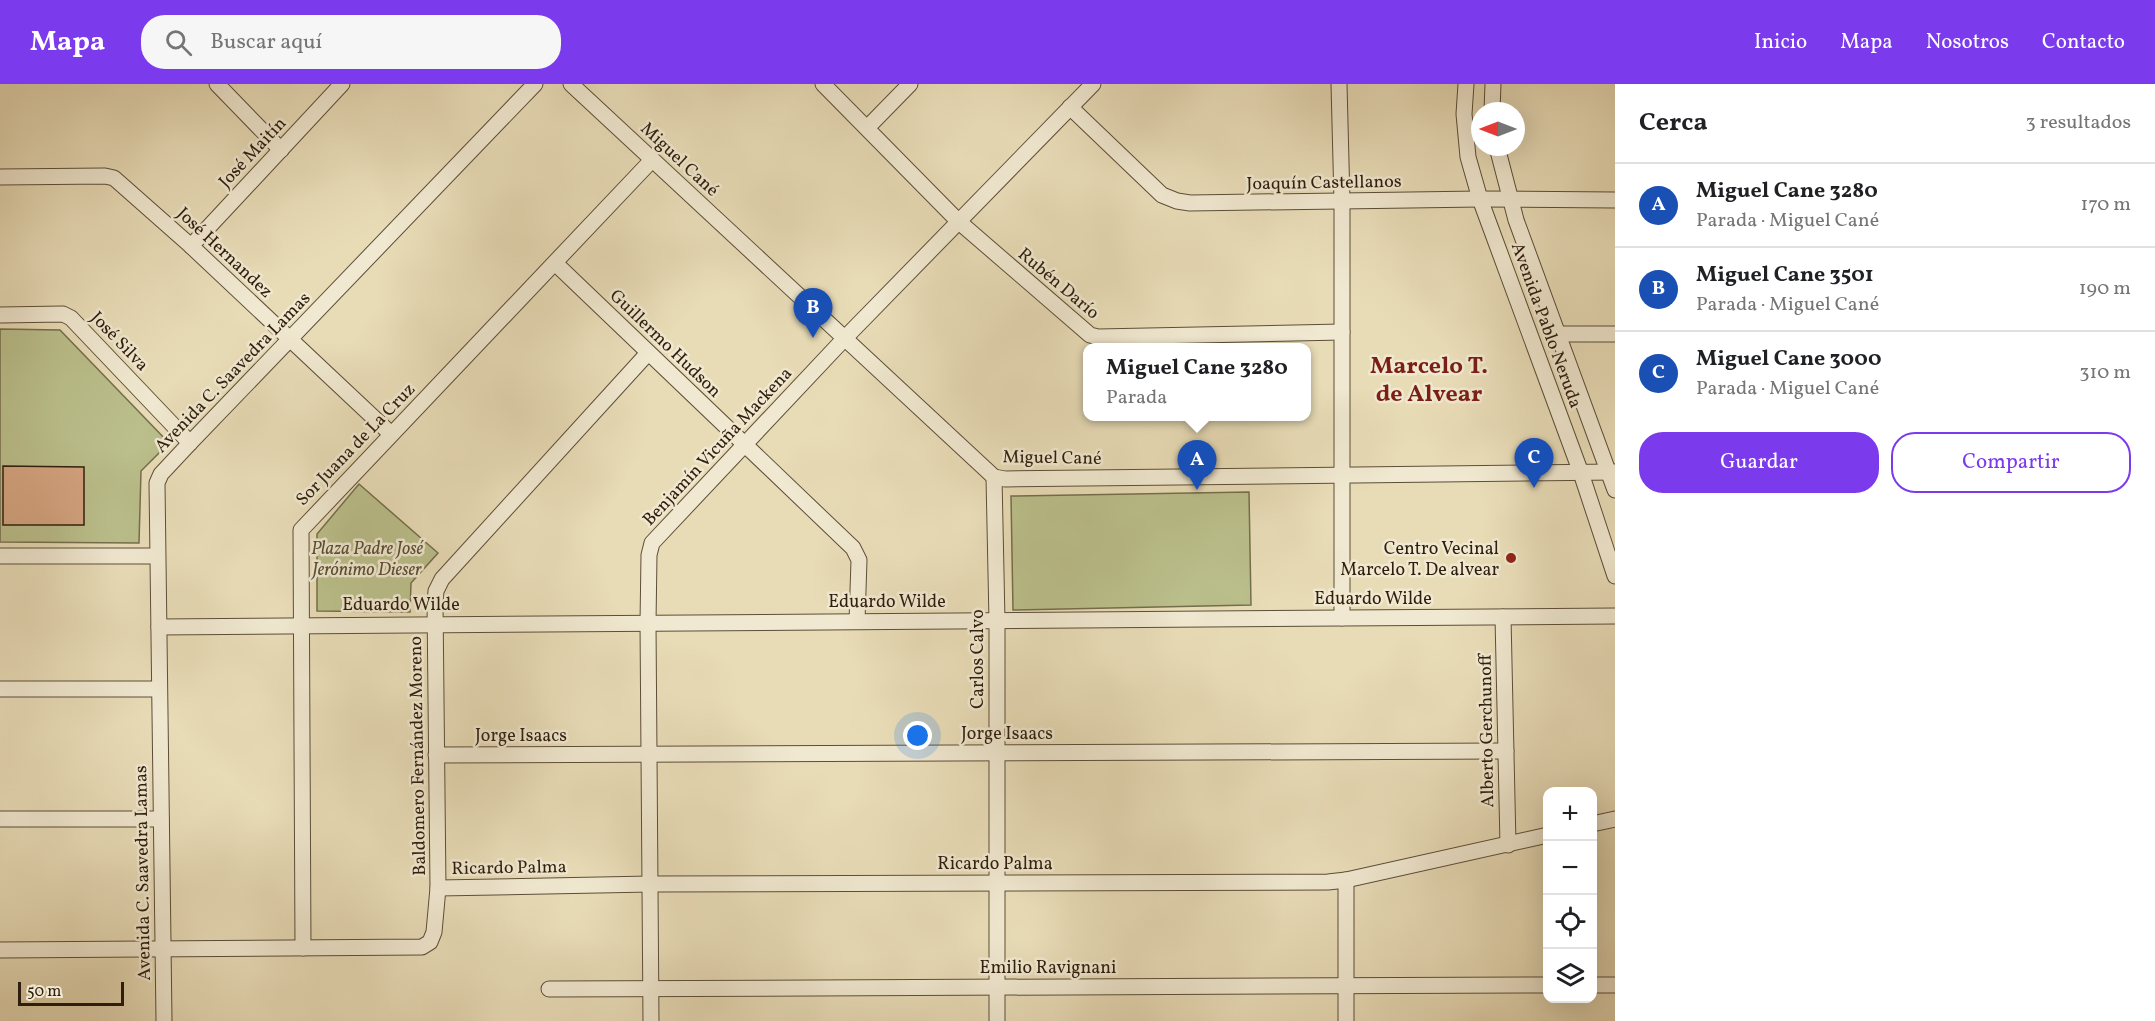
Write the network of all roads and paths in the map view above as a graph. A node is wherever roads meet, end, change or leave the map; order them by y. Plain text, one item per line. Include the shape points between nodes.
1 (218, 84) edge
2 (342, 84) edge
3 (535, 84) edge
4 (571, 84) edge
5 (823, 84) edge
6 (910, 84) edge
7 (1093, 84) edge
8 (1339, 84) edge
9 (1466, 84) edge
10 (1493, 84) edge
11 (1492, 102) edge
12 (1070, 107) junction
13 (867, 128) junction
14 (280, 150) junction
15 (1499, 156) edge
16 (651, 160) junction
17 (0, 177) edge
18 (1480, 199) junction
19 (1510, 199) junction
20 (1615, 200) edge
21 (1342, 201) junction
22 (958, 221) junction
23 (191, 246) junction
24 (555, 263) junction
25 (0, 315) edge
26 (1342, 332) junction
27 (1559, 334) junction
28 (1615, 334) edge
29 (844, 339) junction
30 (289, 340) junction
31 (648, 353) junction
32 (391, 434) junction
33 (190, 443) junction
34 (744, 445) junction
35 (1612, 472) edge
36 (1581, 473) junction
37 (1342, 475) junction
38 (994, 477) junction
39 (1615, 490) edge
40 (0, 556) edge
41 (157, 556) junction
42 (1615, 576) edge
43 (1615, 616) edge
44 (1503, 617) junction
45 (1342, 618) junction
46 (857, 621) junction
47 (997, 621) junction
48 (648, 623) junction
49 (302, 624) junction
50 (435, 624) junction
51 (159, 627) junction
52 (0, 689) edge
53 (159, 689) junction
54 (1506, 750) junction
55 (996, 753) junction
56 (436, 754) junction
57 (650, 754) junction
58 (0, 819) edge
59 (161, 819) junction
60 (1615, 819) edge
61 (1597, 823) edge
62 (1543, 836) edge
63 (1508, 844) junction
64 (1346, 880) junction
65 (997, 883) junction
66 (651, 884) junction
67 (438, 888) junction
68 (303, 948) junction
69 (0, 950) edge
70 (164, 950) junction
71 (1346, 985) junction
72 (1543, 985) edge
73 (1597, 985) edge
74 (1615, 985) edge
75 (997, 986) junction
76 (651, 987) junction
77 (549, 989) dead end
78 (164, 1021) edge
79 (651, 1021) edge
80 (998, 1021) edge
81 (1346, 1021) edge

1 - 14 street
2 - 14 street, José Maitín
3 - 30 street, Avenida C. Saavedra Lamas
4 - 16 street, Miguel Cané
5 - 13 street, Rubén Darío
6 - 13 street
7 - 12 street, Benjamín Vicuña Mackena
8 - 21 street
9 - 18 street, Avenida Pablo Neruda via 1468,157
10 - 11 street
12 - 21 street, Joaquín Castellanos via 1162,195 1177,201
12 - 22 street, Benjamín Vicuña Mackena
13 - 22 street, Rubén Darío
14 - 23 street, José Maitín
15 - 19 street, Avenida Pablo Neruda
16 - 24 street, Sor Juana de La Cruz
16 - 29 street, Miguel Cané
17 - 23 street, José Hernandez via 114,178
18 - 19 street, Joaquín Castellanos
18 - 21 street, Joaquín Castellanos
18 - 36 street, Avenida Pablo Neruda
19 - 20 street, Joaquín Castellanos
19 - 27 street, Avenida Pablo Neruda
21 - 26 street
22 - 26 street, Rubén Darío via 1090,335
22 - 29 street, Benjamín Vicuña Mackena
23 - 30 street, José Hernandez
24 - 31 street, Guillermo Hudson
24 - 32 street, Sor Juana de La Cruz
25 - 33 street, José Silva via 63,314 71,318
26 - 37 street
27 - 28 street
27 - 35 street, Avenida Pablo Neruda
29 - 34 street, Benjamín Vicuña Mackena
29 - 38 street, Miguel Cané
30 - 32 street, José Hernandez
30 - 33 street, Avenida C. Saavedra Lamas
31 - 34 street, Guillermo Hudson
31 - 50 street, Baldomero Fernández Moreno via 442,579 436,591
32 - 49 street, Sor Juana de La Cruz via 301,530
33 - 41 street, Avenida C. Saavedra Lamas via 157,483
34 - 46 street, Guillermo Hudson via 853,548 859,560
34 - 48 street, Benjamín Vicuña Mackena via 652,543
35 - 36 street, Miguel Cané
35 - 39 street, Avenida Pablo Neruda
36 - 37 street, Miguel Cané
36 - 42 street, Avenida Pablo Neruda
37 - 38 street, Miguel Cané
37 - 45 street
38 - 47 street, Carlos Calvo
40 - 41 street
41 - 51 street, Avenida C. Saavedra Lamas
43 - 44 street, Eduardo Wilde
44 - 45 street, Eduardo Wilde
44 - 54 street, Alberto Gerchunoff
45 - 47 street, Eduardo Wilde
46 - 47 street, Eduardo Wilde
46 - 48 street, Eduardo Wilde
47 - 55 street, Carlos Calvo
48 - 50 street, Eduardo Wilde
48 - 57 street, Benjamín Vicuña Mackena
49 - 50 street, Eduardo Wilde
49 - 51 street, Eduardo Wilde
49 - 68 street, Sor Juana de La Cruz
50 - 56 street, Baldomero Fernández Moreno
51 - 53 street, Avenida C. Saavedra Lamas
52 - 53 street
53 - 59 street, Avenida C. Saavedra Lamas
54 - 55 street, Jorge Isaacs
54 - 63 street, Alberto Gerchunoff
55 - 57 street, Jorge Isaacs
55 - 65 street, Carlos Calvo
56 - 57 street, Jorge Isaacs
56 - 67 street, Baldomero Fernández Moreno
57 - 66 street, Benjamín Vicuña Mackena
58 - 59 street
59 - 70 street, Avenida C. Saavedra Lamas
60 - 61 street
62 - 63 street, Ricardo Palma
63 - 64 street, Ricardo Palma
64 - 65 street, Ricardo Palma
64 - 71 street
65 - 66 street, Ricardo Palma
65 - 75 street, Carlos Calvo
66 - 67 street, Ricardo Palma
66 - 76 street, Benjamín Vicuña Mackena
67 - 68 street, Baldomero Fernández Moreno via 434,932 430,942 422,947
68 - 70 street
69 - 70 street
70 - 78 street, Avenida C. Saavedra Lamas
71 - 72 street, Emilio Ravignani
71 - 75 street, Emilio Ravignani
71 - 81 street
73 - 74 street
75 - 76 street, Emilio Ravignani
75 - 80 street, Carlos Calvo
76 - 77 street, Emilio Ravignani
76 - 79 street, Benjamín Vicuña Mackena

